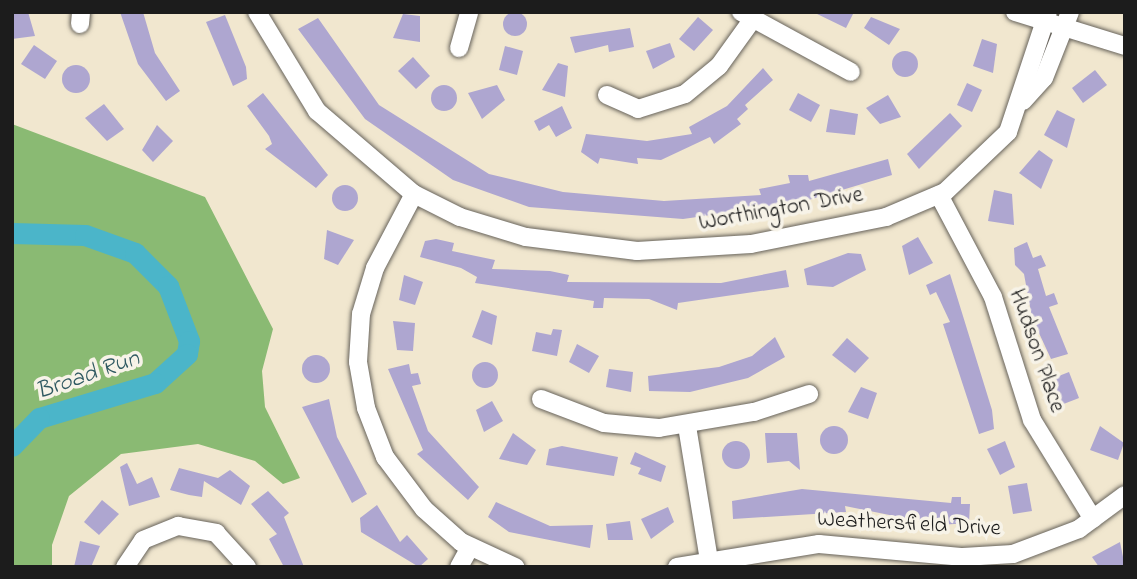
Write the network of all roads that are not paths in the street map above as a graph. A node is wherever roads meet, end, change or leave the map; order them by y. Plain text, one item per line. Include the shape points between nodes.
1 (257, 12) edge
2 (469, 12) edge
3 (1015, 12) edge
4 (746, 16) edge
5 (1046, 17) edge
6 (1067, 20) edge
7 (1125, 46) edge
8 (459, 48) dead end
9 (851, 72) dead end
10 (607, 95) dead end
11 (1023, 101) junction
12 (414, 194) junction
13 (939, 195) junction
14 (809, 394) dead end
15 (541, 399) dead end
16 (687, 426) junction
17 (1125, 495) edge
18 (1093, 519) junction
19 (470, 548) junction
20 (709, 564) edge
21 (125, 567) edge
22 (247, 567) edge
23 (459, 567) edge
24 (515, 567) edge
25 (677, 567) edge

1 - 12 street, Worthington Drive via 317,111
2 - 8 street
3 - 5 street
4 - 9 street
4 - 10 street via 719,66 685,94 638,108
5 - 6 street
5 - 11 street, Worthington Drive
6 - 7 street
6 - 11 street, Worthington Drive via 1044,78
11 - 13 street, Worthington Drive via 997,147
12 - 13 street, Worthington Drive via 516,235 637,251 751,244 886,217
12 - 19 street via 367,290 358,338 360,382 374,433 396,475 424,509
13 - 18 street, Hudson Place via 993,297 1032,419
14 - 16 street
15 - 16 street via 604,423
16 - 20 street
17 - 18 street, Weathersfield Drive
18 - 20 street, Weathersfield Drive via 1036,549 989,557 843,543
19 - 23 street
19 - 24 street
20 - 25 street, Weathersfield Drive
21 - 22 street via 143,540 178,526 216,533

